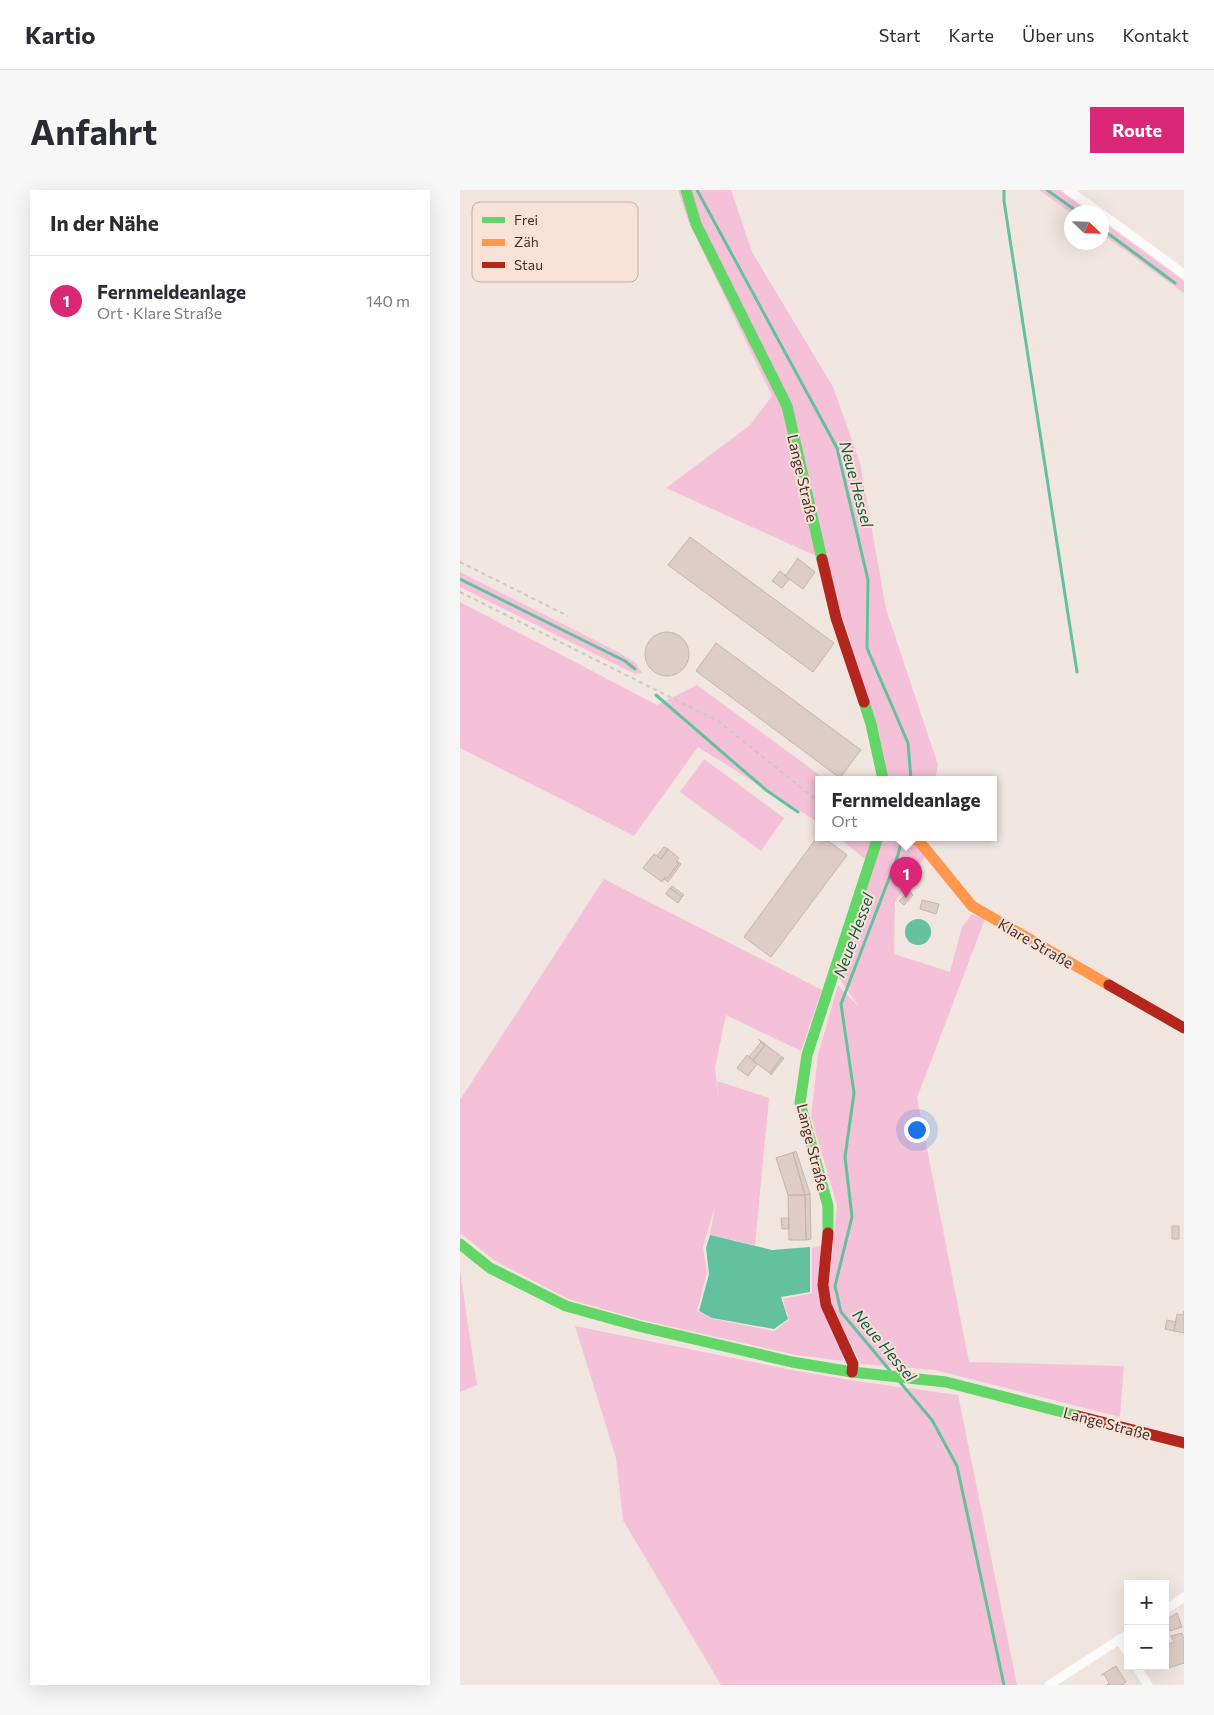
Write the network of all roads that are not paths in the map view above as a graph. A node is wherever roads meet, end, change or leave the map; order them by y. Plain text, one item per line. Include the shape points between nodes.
1 (686, 190) edge
2 (1068, 190) edge
3 (1088, 205) edge
4 (1109, 220) edge
5 (1184, 274) edge
6 (882, 776) edge
7 (877, 841) edge
8 (919, 841) edge
9 (1184, 1028) edge
10 (460, 1244) edge
11 (852, 1372) junction
12 (1184, 1444) edge
13 (1184, 1598) edge
14 (1169, 1607) edge
15 (1124, 1636) edge
16 (1119, 1639) junction
17 (1124, 1647) edge
18 (1139, 1670) edge
19 (1049, 1685) edge
20 (1148, 1685) edge

1 - 6 street, Lange Straße via 696,224 787,406 836,618 871,724
2 - 3 street
4 - 5 street
7 - 11 street, Lange Straße via 807,1054 800,1103 828,1206 823,1286 826,1304 853,1364
8 - 9 street, Klare Straße via 972,906
10 - 11 street, Lange Straße via 490,1268 566,1306 792,1362
11 - 12 street, Lange Straße via 946,1382
13 - 14 street
15 - 16 street
16 - 17 street
16 - 19 street
18 - 20 street

